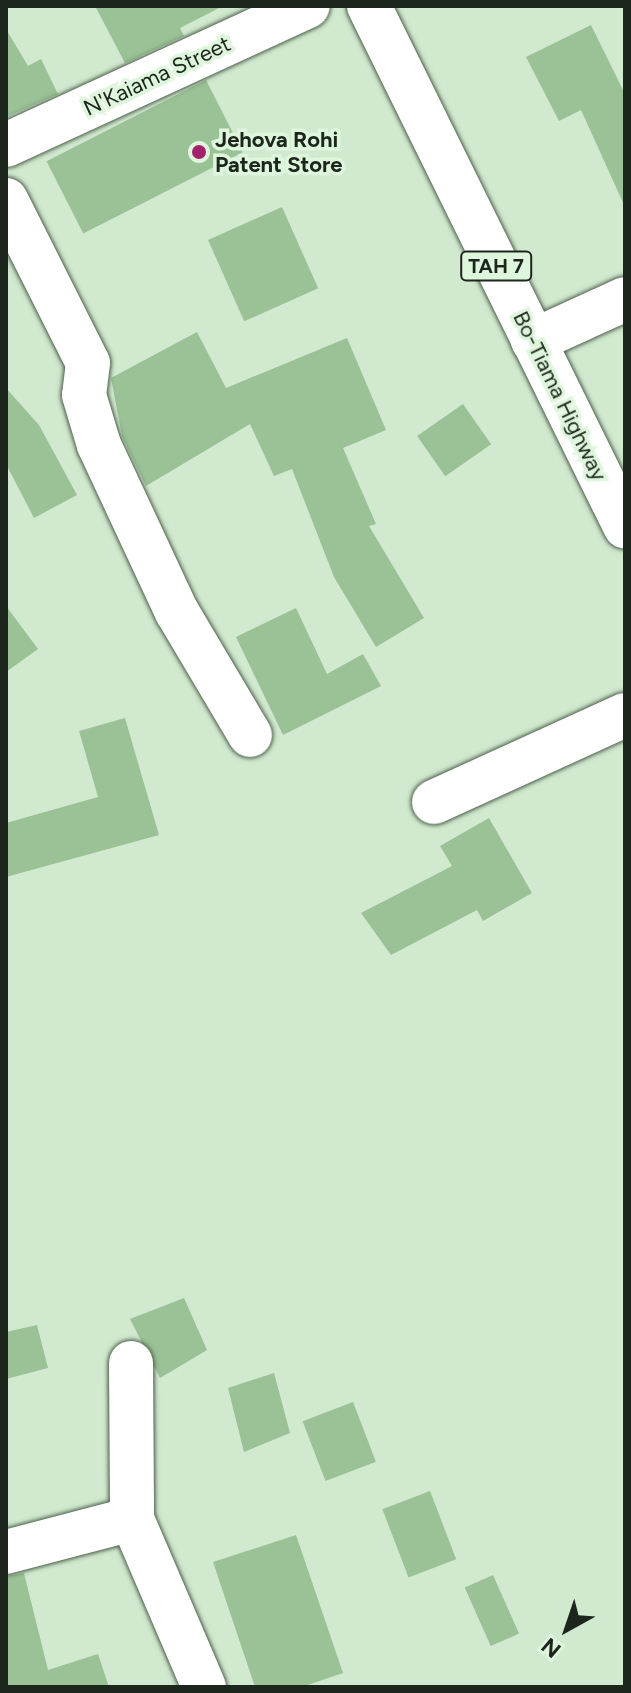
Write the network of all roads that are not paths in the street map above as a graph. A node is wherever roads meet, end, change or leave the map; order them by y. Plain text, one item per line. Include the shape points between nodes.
1 (308, 6) edge
2 (369, 6) edge
3 (6, 145) edge
4 (6, 200) edge
5 (625, 299) edge
6 (533, 341) junction
7 (625, 526) edge
8 (625, 715) edge
9 (250, 735) dead end
10 (434, 802) dead end
11 (131, 1363) dead end
12 (132, 1519) junction
13 (6, 1552) edge
14 (204, 1687) edge

1 - 3 main road, N'Kaiama Street
2 - 6 main road, Bo-Tiama Highway / TAH 7
4 - 9 main road via 88,363 84,395 99,445 177,612
5 - 6 main road
6 - 7 main road, Bo-Tiama Highway / TAH 7
8 - 10 main road
11 - 12 main road
12 - 13 main road
12 - 14 main road

